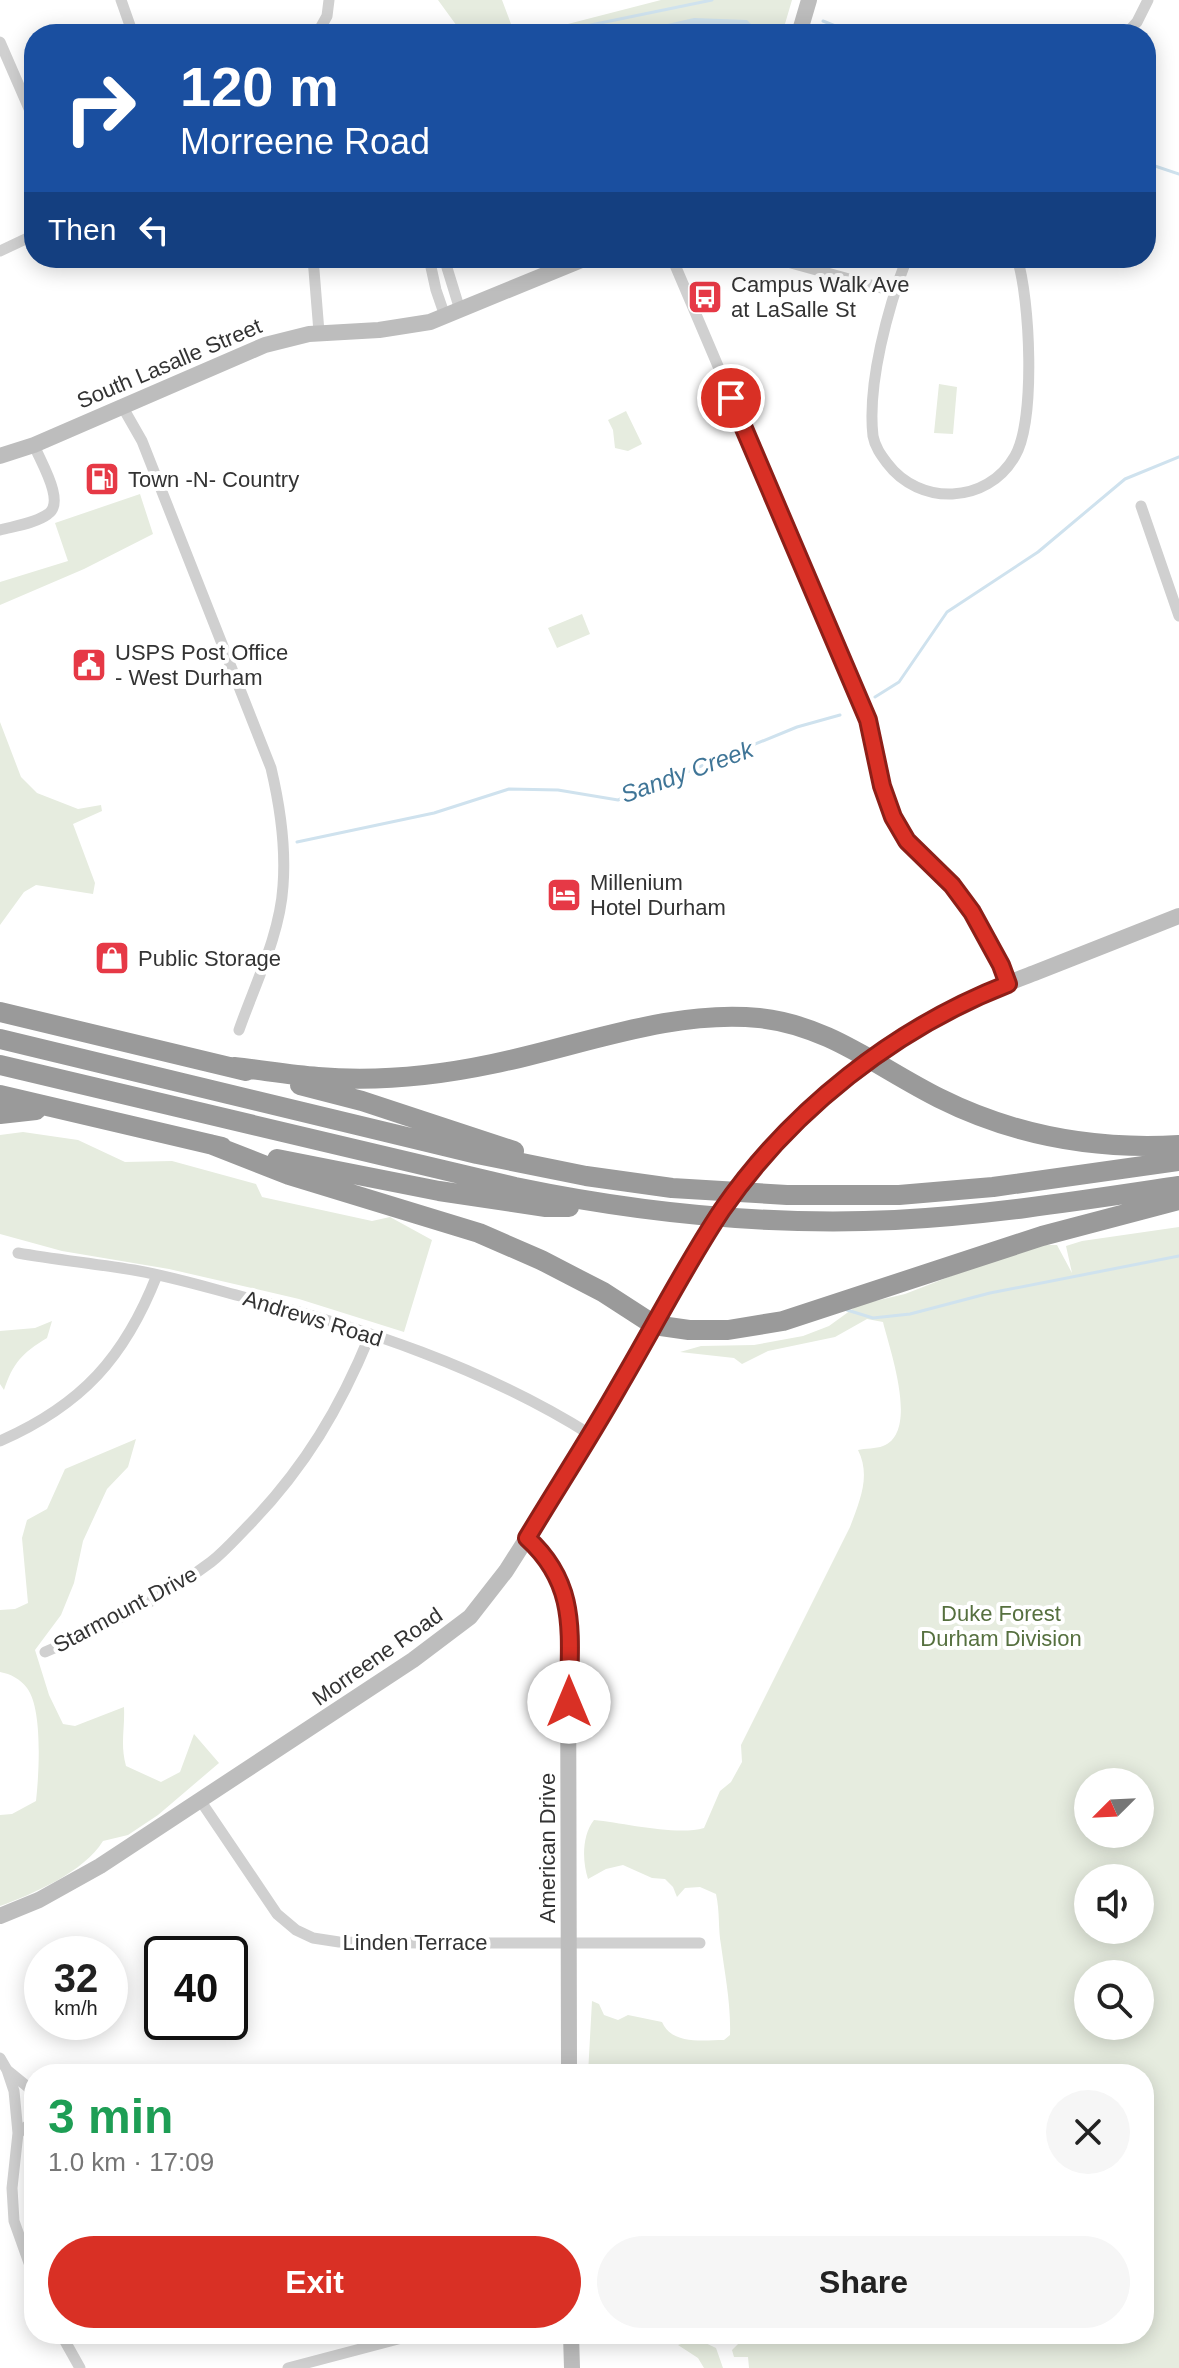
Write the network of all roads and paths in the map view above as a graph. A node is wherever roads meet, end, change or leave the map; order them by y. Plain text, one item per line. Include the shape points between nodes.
1 (121, 0) edge
2 (329, 0) edge
3 (809, 0) edge
4 (1148, 0) edge
5 (129, 24) edge
6 (323, 24) edge
7 (802, 24) edge
8 (1135, 24) edge
9 (0, 42) edge
10 (24, 97) edge
11 (24, 240) edge
12 (0, 251) edge
13 (314, 268) edge
14 (431, 268) edge
15 (445, 268) edge
16 (562, 268) edge
17 (676, 268) edge
18 (809, 268) edge
19 (904, 268) edge
20 (1019, 268) edge
21 (896, 292) junction
22 (452, 313) junction
23 (319, 332) junction
24 (122, 406) junction
25 (34, 445) junction
26 (0, 456) edge
27 (1141, 506) dead end
28 (0, 530) edge
29 (1179, 616) edge
30 (1179, 916) edge
31 (1008, 984) junction
32 (0, 1012) edge
33 (239, 1030) dead end
34 (0, 1039) edge
35 (872, 1059) junction
36 (0, 1065) edge
37 (234, 1067) junction
38 (0, 1095) edge
39 (61, 1109) junction
40 (0, 1114) edge
41 (210, 1144) junction
42 (1179, 1145) edge
43 (1179, 1161) edge
44 (586, 1176) junction
45 (1179, 1186) edge
46 (1179, 1200) edge
47 (617, 1206) junction
48 (18, 1253) dead end
49 (157, 1275) junction
50 (654, 1325) junction
51 (370, 1335) junction
52 (591, 1435) junction
53 (0, 1441) edge
54 (527, 1538) junction
55 (45, 1652) dead end
56 (200, 1800) junction
57 (0, 1916) edge
58 (569, 1942) junction
59 (700, 1943) dead end
60 (0, 2058) edge
61 (569, 2064) edge
62 (7, 2070) junction
63 (24, 2084) edge
64 (24, 2128) edge
65 (18, 2133) junction
66 (24, 2249) edge
67 (67, 2344) edge
68 (362, 2344) edge
69 (571, 2344) edge
70 (80, 2368) edge
71 (288, 2368) edge
72 (572, 2368) edge

1 - 5 street
2 - 6 street
3 - 7 street
4 - 8 street
9 - 10 street
11 - 12 street
13 - 23 street
14 - 22 street via 436,290
15 - 22 street
16 - 22 street, South Lasalle Street
17 - 31 street via 863,707 893,817 907,841 972,912
18 - 21 street
19 - 21 street
20 - 21 street via 1028,361 1019,445 991,482 957,494 929,493 905,482 876,446 874,385
22 - 23 street, South Lasalle Street via 388,329
23 - 24 street, South Lasalle Street via 242,353
24 - 25 street, South Lasalle Street
24 - 33 street via 142,441 187,553 278,796 282,895
25 - 26 street, South Lasalle Street
25 - 28 street via 56,497 55,507 46,516
27 - 29 street
30 - 31 street, Morreene Road
31 - 35 street, Morreene Road via 948,1011
32 - 37 highway
34 - 44 highway via 439,1146
35 - 37 highway via 846,1043 783,1021 715,1016 490,1065 413,1076 343,1079
35 - 42 highway via 937,1097 1019,1130 1108,1145
35 - 50 street, Morreene Road, bridge via 801,1118 762,1160 723,1209
36 - 47 highway via 480,1179
37 - 44 highway via 362,1101 549,1159
38 - 39 highway
39 - 40 highway
39 - 41 highway
41 - 47 highway via 515,1203
41 - 50 highway via 289,1175 491,1238 603,1292
43 - 44 highway via 899,1195 710,1191
45 - 47 highway via 1022,1209 894,1220 761,1219
46 - 50 highway via 1042,1236 783,1321 703,1331
48 - 49 street, Andrews Road
49 - 51 street, Andrews Road
49 - 53 street via 122,1348 99,1374 68,1402
50 - 52 street, Morreene Road
51 - 52 street, Andrews Road via 547,1407
51 - 55 street, Starmount Drive via 315,1446 276,1498 226,1549 162,1594
52 - 54 street, Morreene Road
54 - 56 street, Morreene Road via 485,1600 452,1632
54 - 58 street, American Drive via 558,1576 568,1609
56 - 57 street, Morreene Road via 84,1876
56 - 58 street, Linden Terrace via 277,1914 305,1935 339,1942
58 - 59 street, Linden Terrace
58 - 61 street, American Drive
60 - 62 street
62 - 63 street
62 - 65 street
64 - 65 street
65 - 66 street via 12,2188 14,2221
67 - 70 street
68 - 71 street
69 - 72 street

